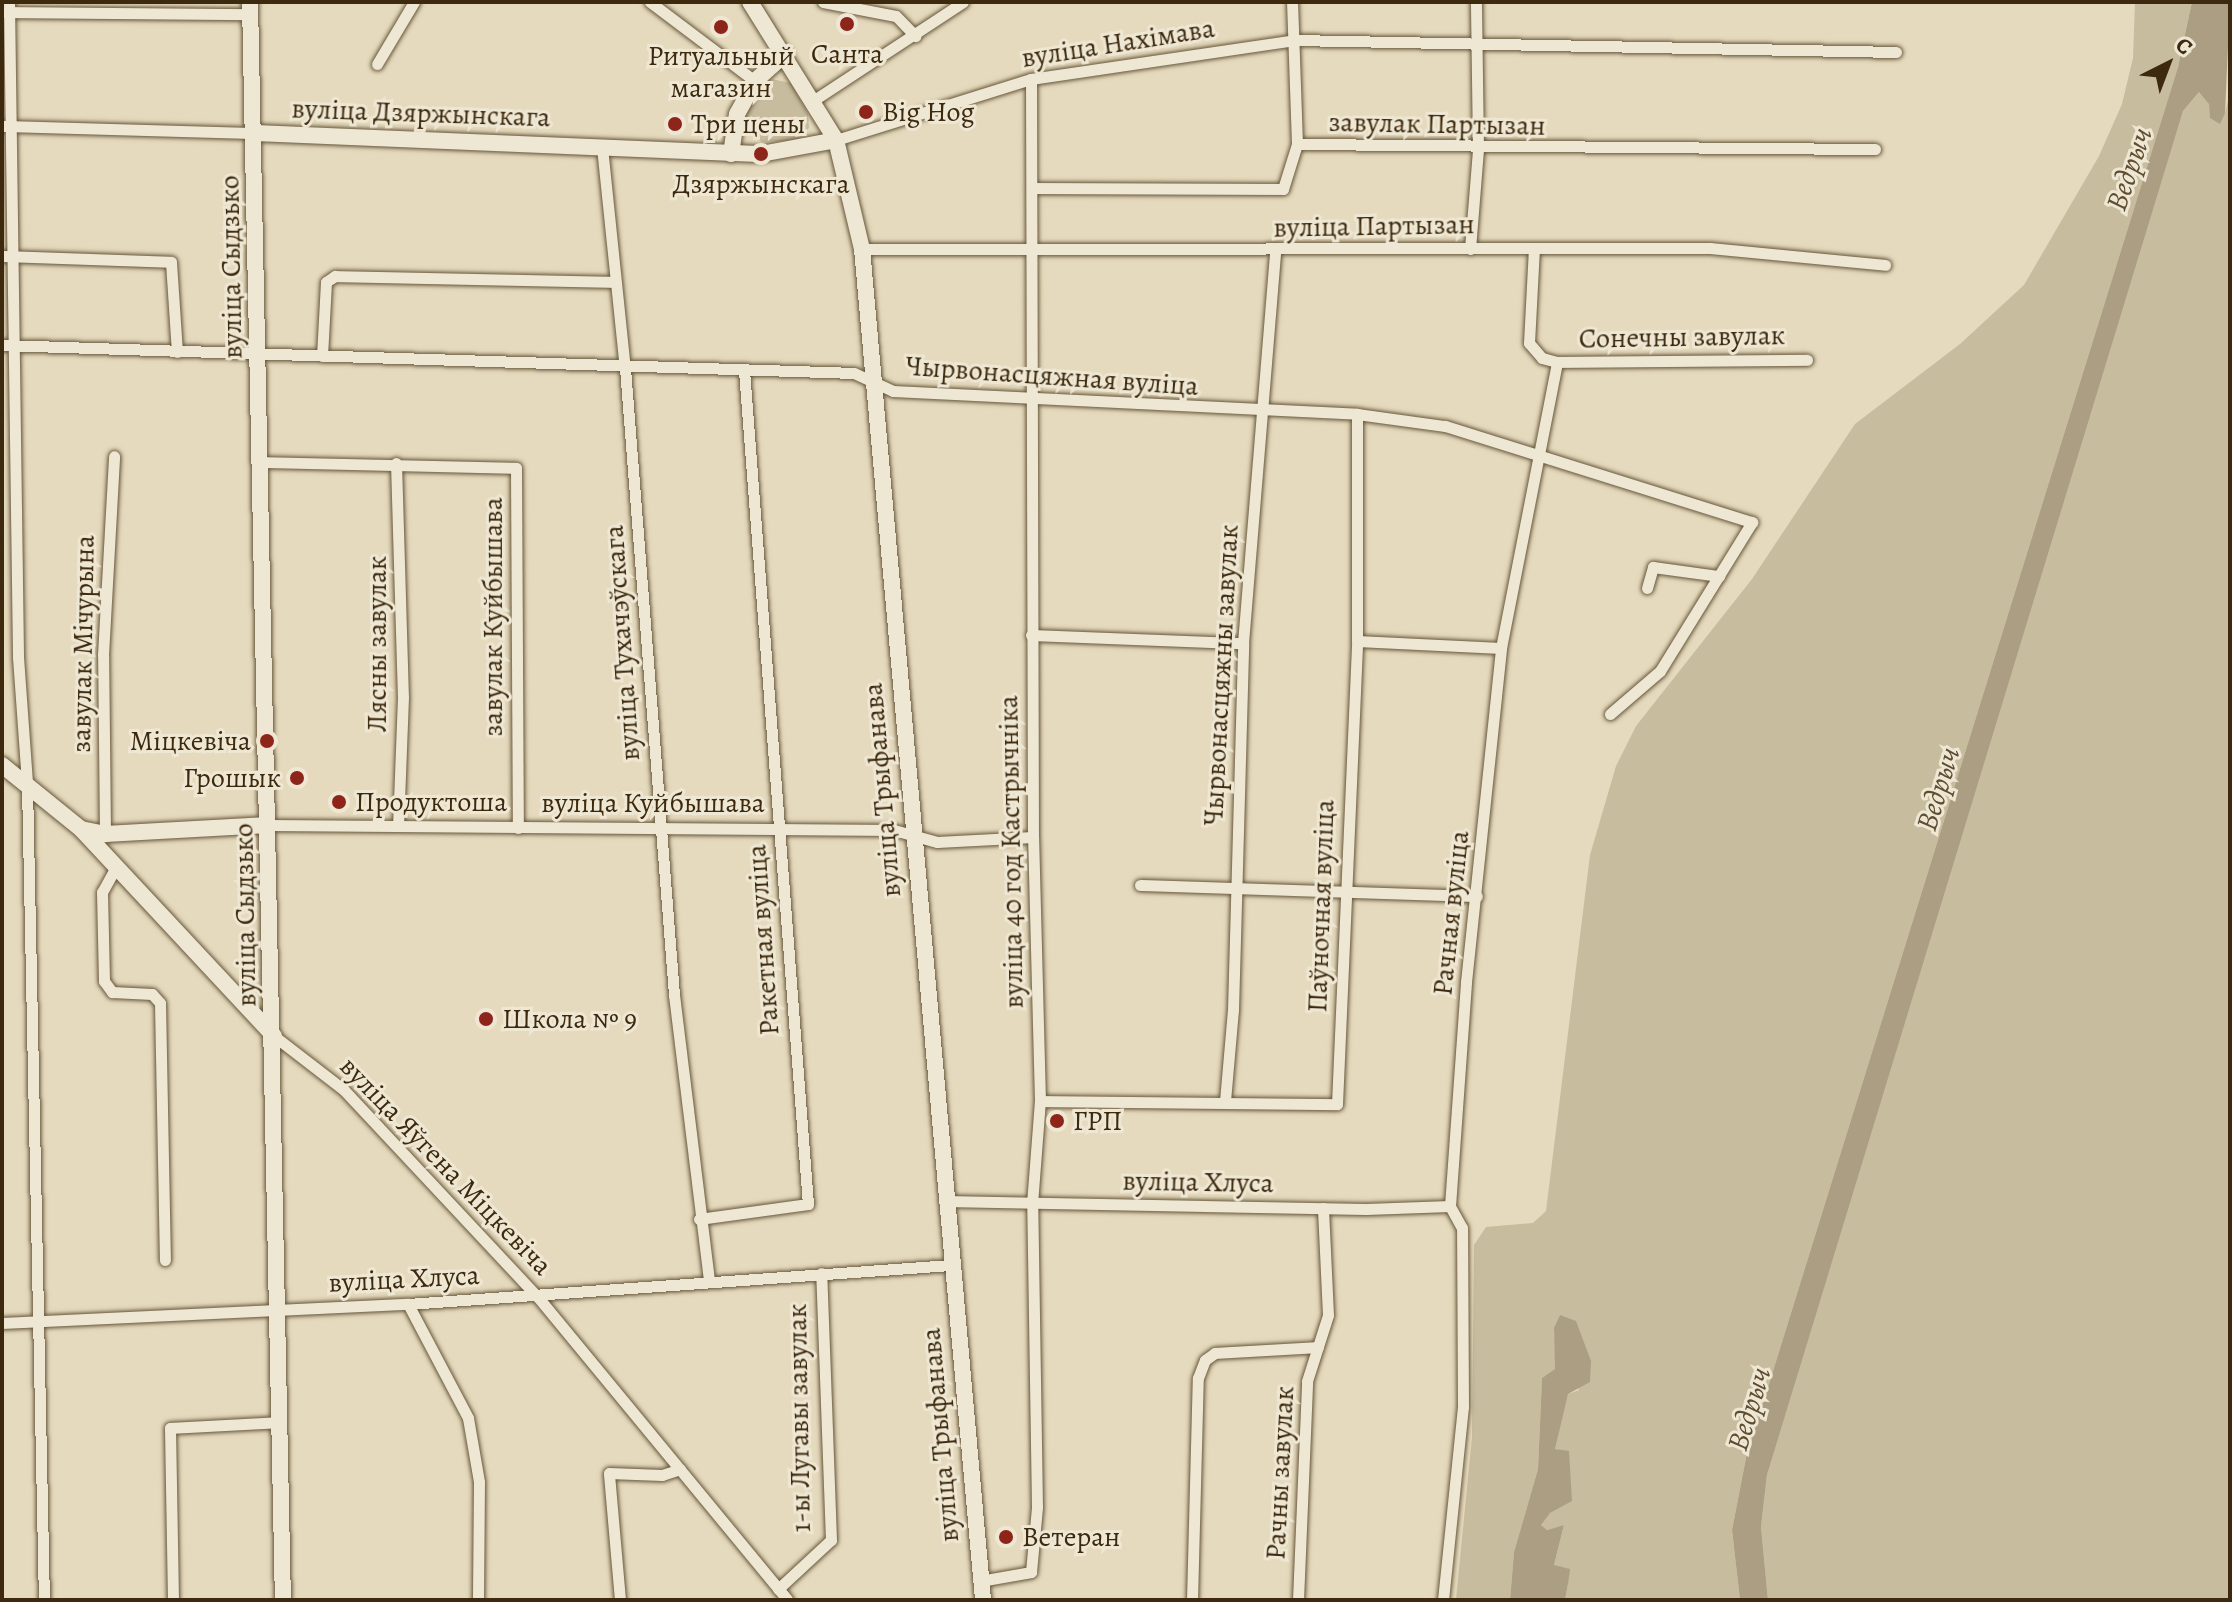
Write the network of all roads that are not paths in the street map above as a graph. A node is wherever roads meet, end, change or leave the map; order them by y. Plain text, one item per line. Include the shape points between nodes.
1 (414, 2) edge
2 (650, 2) edge
3 (750, 2) edge
4 (823, 2) edge
5 (963, 2) edge
6 (1292, 2) edge
7 (1476, 2) edge
8 (250, 8) edge
9 (7, 9) edge
10 (915, 36) junction
11 (1294, 40) junction
12 (1476, 42) junction
13 (1896, 52) dead end
14 (785, 54) junction
15 (377, 64) dead end
16 (1031, 79) junction
17 (755, 81) junction
18 (814, 100) junction
19 (6, 126) edge
20 (255, 133) junction
21 (836, 140) junction
22 (1297, 144) junction
23 (602, 147) junction
24 (1478, 149) junction
25 (1875, 149) dead end
26 (731, 154) junction
27 (1032, 188) junction
28 (862, 249) junction
29 (1470, 249) junction
30 (1534, 249) junction
31 (1035, 250) junction
32 (1275, 252) junction
33 (8, 257) edge
34 (1885, 265) dead end
35 (614, 282) junction
36 (2, 345) edge
37 (16, 346) junction
38 (177, 352) junction
39 (258, 354) junction
40 (322, 356) junction
41 (1807, 360) dead end
42 (1557, 362) junction
43 (625, 368) junction
44 (744, 370) junction
45 (874, 382) junction
46 (1035, 401) junction
47 (1260, 413) junction
48 (1357, 414) junction
49 (1541, 455) junction
50 (114, 456) dead end
51 (261, 462) junction
52 (396, 463) junction
53 (1719, 576) junction
54 (1647, 588) dead end
55 (1031, 635) junction
56 (1357, 641) junction
57 (1243, 643) junction
58 (1501, 648) junction
59 (1610, 714) dead end
60 (2, 765) edge
61 (27, 784) junction
62 (268, 825) junction
63 (398, 825) junction
64 (518, 828) junction
65 (659, 828) junction
66 (81, 829) junction
67 (779, 829) junction
68 (105, 834) junction
69 (912, 835) junction
70 (1033, 837) junction
71 (116, 867) junction
72 (1140, 885) dead end
73 (1236, 889) junction
74 (1347, 889) junction
75 (1477, 896) junction
76 (274, 1036) junction
77 (1040, 1101) junction
78 (1225, 1101) junction
79 (944, 1201) junction
80 (1032, 1204) junction
81 (1450, 1206) junction
82 (1323, 1208) junction
83 (699, 1219) junction
84 (165, 1260) dead end
85 (951, 1265) junction
86 (821, 1273) junction
87 (709, 1279) junction
88 (537, 1296) junction
89 (408, 1304) junction
90 (279, 1308) junction
91 (41, 1321) junction
92 (2, 1323) edge
93 (1318, 1347) junction
94 (281, 1422) junction
95 (680, 1469) junction
96 (980, 1581) junction
97 (778, 1589) junction
98 (44, 1600) edge
99 (173, 1600) edge
100 (283, 1600) edge
101 (478, 1600) edge
102 (620, 1600) edge
103 (788, 1600) edge
104 (983, 1600) edge
105 (1192, 1600) edge
106 (1298, 1600) edge
107 (1443, 1600) edge

1 - 15 street
2 - 17 street
3 - 14 street, вуліца Трыфанава
4 - 10 street via 896,16
5 - 10 street
6 - 11 street
7 - 12 street
8 - 9 street
8 - 20 street, вуліца Сыдзько
9 - 19 street
10 - 18 street
11 - 12 street, вуліца Нахімава
11 - 16 street, вуліца Нахімава
11 - 22 street
12 - 13 street, вуліца Нахімава
12 - 24 street
14 - 17 street
14 - 18 street, вуліца Трыфанава
16 - 21 street, вуліца Нахімава
16 - 27 street, вуліца 40 год Кастрычніка
17 - 26 street via 733,125
18 - 21 street, вуліца Трыфанава
19 - 20 street, вуліца Дзяржынскага
19 - 33 street
20 - 23 street, вуліца Дзяржынскага
20 - 39 street, вуліца Сыдзько
21 - 26 street, вуліца Дзяржынскага via 789,153
21 - 28 street, вуліца Трыфанава
22 - 24 street, завулак Партызан
22 - 27 street, завулак Партызан via 1283,189
23 - 26 street, вуліца Дзяржынскага
23 - 35 street, вуліца Тухачэўскага
24 - 25 street, завулак Партызан
24 - 29 street
27 - 31 street, вуліца 40 год Кастрычніка
28 - 31 street, вуліца Партызан
28 - 45 street, вуліца Трыфанава
29 - 30 street, вуліца Партызан
29 - 32 street, вуліца Партызан
30 - 34 street, вуліца Партызан via 1710,248
30 - 42 street via 1529,343 1542,358
31 - 32 street, вуліца Партызан
31 - 46 street, вуліца 40 год Кастрычніка
32 - 47 street, Чырвонасцяжны завулак
33 - 37 street
33 - 38 street via 171,262
35 - 40 street via 335,276 326,282
35 - 43 street, вуліца Тухачэўскага
36 - 37 street, Чырвонасцяжная вуліца
37 - 38 street, Чырвонасцяжная вуліца
37 - 61 street via 18,657
38 - 39 street, Чырвонасцяжная вуліца
39 - 40 street, Чырвонасцяжная вуліца
39 - 51 street, вуліца Сыдзько
40 - 43 street, Чырвонасцяжная вуліца
41 - 42 street, Сонечны завулак
42 - 49 street, Рачная вуліца
43 - 44 street, Чырвонасцяжная вуліца
43 - 65 street, вуліца Тухачэўскага
44 - 45 street, Чырвонасцяжная вуліца via 854,373
44 - 67 street, Ракетная вуліца
45 - 46 street, Чырвонасцяжная вуліца via 893,391
45 - 69 street, вуліца Трыфанава
46 - 47 street, Чырвонасцяжная вуліца
46 - 55 street, вуліца 40 год Кастрычніка
47 - 48 street, Чырвонасцяжная вуліца
47 - 57 street, Чырвонасцяжны завулак
48 - 49 street, Чырвонасцяжная вуліца via 1445,426
48 - 56 street, Паўночная вуліца
49 - 53 street, Чырвонасцяжная вуліца via 1752,522
49 - 58 street, Рачная вуліца
50 - 68 street, завулак Мічурына via 103,655
51 - 52 street, завулак Куйбышава
51 - 62 street, вуліца Сыдзько
52 - 63 street, Лясны завулак via 403,697
52 - 64 street, завулак Куйбышава via 516,468
53 - 54 street via 1653,567
53 - 59 street, Чырвонасцяжная вуліца via 1660,671
55 - 57 street
55 - 70 street, вуліца 40 год Кастрычніка
56 - 58 street
56 - 74 street, Паўночная вуліца
57 - 73 street, Чырвонасцяжны завулак
58 - 75 street, Рачная вуліца
60 - 61 street, вуліца Яўгена Міцкевіча
61 - 66 street, вуліца Яўгена Міцкевіча
61 - 91 street
62 - 63 street, вуліца Куйбышава
62 - 68 street, вуліца Куйбышава
62 - 76 street, вуліца Сыдзько
63 - 64 street, вуліца Куйбышава
64 - 65 street, вуліца Куйбышава
65 - 67 street, вуліца Куйбышава
65 - 83 street, вуліца Тухачэўскага
66 - 68 street, вуліца Куйбышава
66 - 71 street, вуліца Яўгена Міцкевіча
67 - 69 street, вуліца Куйбышава via 894,830
67 - 83 street, Ракетная вуліца via 808,1204
69 - 70 street, вуліца Куйбышава via 937,842
69 - 79 street, вуліца Трыфанава
70 - 77 street, вуліца 40 год Кастрычніка
71 - 76 street, вуліца Яўгена Міцкевіча
71 - 84 street via 102,892 104,981 112,992 152,994 160,1003
72 - 73 street
73 - 74 street
73 - 78 street, Чырвонасцяжны завулак
74 - 75 street
74 - 78 street, Паўночная вуліца via 1337,1104
75 - 81 street, Рачная вуліца
76 - 88 street, вуліца Яўгена Міцкевіча via 344,1090
76 - 90 street, вуліца Сыдзько
77 - 78 street, Паўночная вуліца
77 - 80 street, вуліца 40 год Кастрычніка
79 - 80 street, вуліца Хлуса
79 - 85 street, вуліца Трыфанава
80 - 82 street, вуліца Хлуса
80 - 96 street, вуліца 40 год Кастрычніка via 1037,1507 1031,1572
81 - 82 street, вуліца Хлуса
81 - 107 street, Рачная вуліца via 1462,1228 1463,1407
82 - 93 street, Рачны завулак via 1328,1315
83 - 87 street, вуліца Тухачэўскага
85 - 86 street, вуліца Хлуса
85 - 96 street, вуліца Трыфанава
86 - 87 street, вуліца Хлуса
86 - 97 street, 1-ы Лугавы завулак via 831,1540
87 - 88 street, вуліца Хлуса
88 - 89 street, вуліца Хлуса
88 - 95 street, вуліца Яўгена Міцкевіча
89 - 90 street, вуліца Хлуса
89 - 101 street via 468,1418 479,1482
90 - 91 street, вуліца Хлуса
90 - 94 street, вуліца Сыдзько
91 - 92 street, вуліца Хлуса
91 - 98 street
93 - 105 street via 1215,1353 1205,1360 1198,1378
93 - 106 street, Рачны завулак via 1307,1381
94 - 99 street via 170,1428
94 - 100 street, вуліца Сыдзько
95 - 97 street, вуліца Яўгена Міцкевіча
95 - 102 street via 662,1475 609,1473
96 - 104 street, вуліца Трыфанава
97 - 103 street, вуліца Яўгена Міцкевіча

